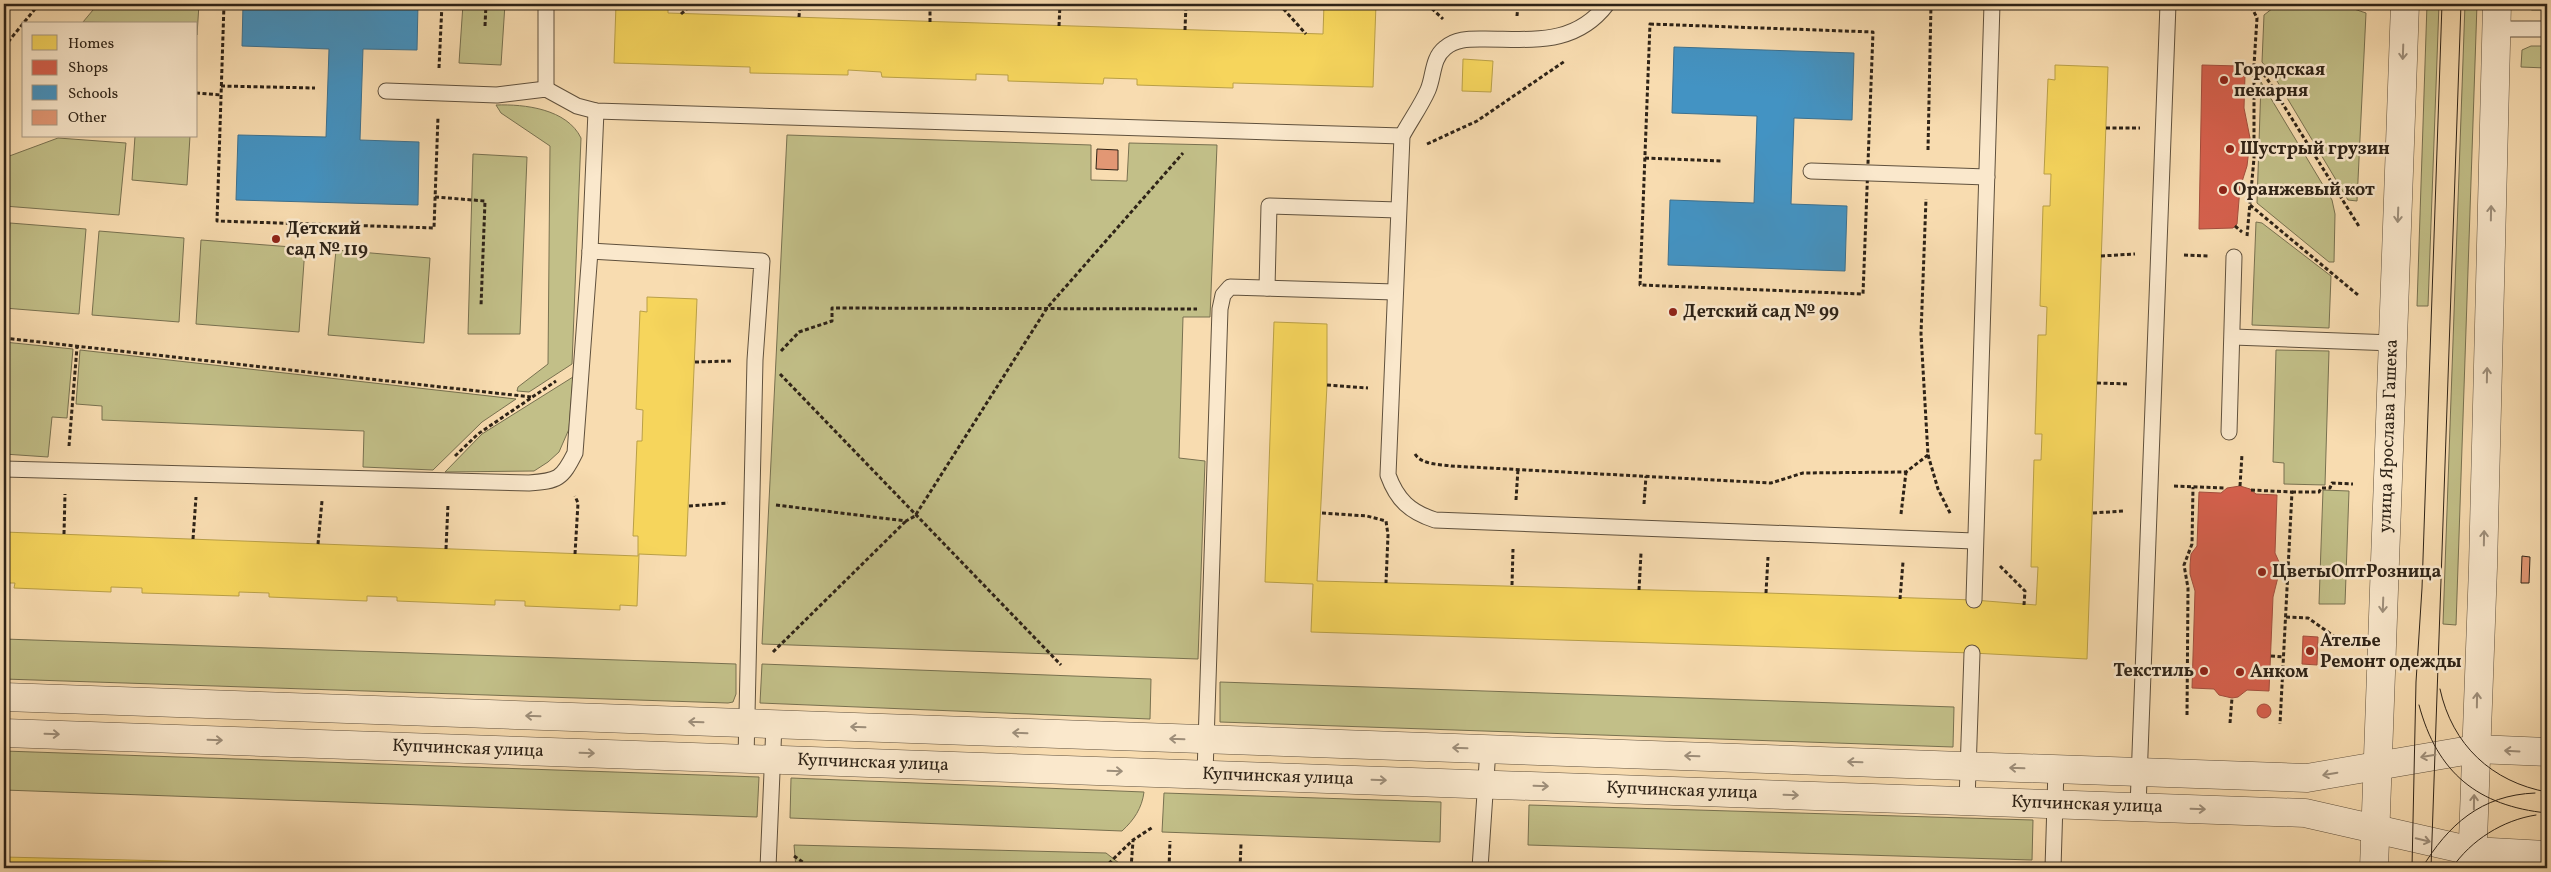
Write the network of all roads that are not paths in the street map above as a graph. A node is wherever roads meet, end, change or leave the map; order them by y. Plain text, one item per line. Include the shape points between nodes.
1 (546, 4) edge
2 (1607, 4) edge
3 (1992, 4) edge
4 (2168, 4) edge
5 (2405, 4) edge
6 (2496, 16) edge
7 (2547, 29) edge
8 (546, 89) junction
9 (386, 91) dead end
10 (596, 111) junction
11 (1402, 136) junction
12 (1811, 171) dead end
13 (1987, 178) junction
14 (1398, 210) junction
15 (590, 251) junction
16 (2234, 257) road end
17 (1267, 288) junction
18 (1395, 292) junction
19 (2232, 337) junction
20 (2393, 343) junction
21 (2229, 432) road end
22 (4, 469) edge
23 (1974, 541) junction
24 (1974, 600) dead end
25 (1972, 653) dead end
26 (4, 698) edge
27 (747, 723) junction
28 (774, 724) junction
29 (4, 733) edge
30 (1207, 739) junction
31 (1488, 749) junction
32 (2476, 749) junction
33 (2547, 752) edge
34 (746, 758) junction
35 (772, 759) junction
36 (2378, 765) junction
37 (1968, 766) junction
38 (2056, 769) junction
39 (2139, 772) junction
40 (1205, 774) junction
41 (1486, 784) junction
42 (1967, 801) junction
43 (2055, 804) junction
44 (2138, 807) junction
45 (2376, 829) junction
46 (2547, 855) edge
47 (2472, 860) edge
48 (768, 868) edge
49 (1480, 868) edge
50 (2053, 868) edge
51 (2374, 868) edge

1 - 8 lane
2 - 11 lane via 1586,25 1568,35 1540,39 1462,39 1444,48 1433,66 1428,89
3 - 13 lane
4 - 39 lane
5 -> 20 street, улица Ярослава Гашека
6 - 7 lane
32 -> 6 street
8 - 9 lane via 497,95
8 - 10 lane via 577,106
10 - 11 lane
10 - 15 lane
11 - 14 lane
12 - 13 lane via 1867,173 1926,183
13 - 23 lane
14 - 17 lane via 1269,206
14 - 18 lane
15 - 22 lane via 575,453 565,472 553,482
15 - 27 lane via 762,261 755,360
16 - 19 lane
17 - 18 lane
17 - 30 lane via 1230,287 1222,296 1220,309
18 - 23 lane via 1388,475 1394,491 1419,515 1435,520
19 - 20 lane
19 - 21 lane
20 -> 36 street, улица Ярослава Гашека
23 - 24 lane
25 - 37 lane
27 -> 26 street, Купчинская улица
27 - 28 street, Купчинская улица
27 - 34 lane
30 -> 28 street, Купчинская улица
28 - 35 lane
29 -> 34 street, Купчинская улица
31 -> 30 street, Купчинская улица
30 - 40 lane
37 -> 31 street, Купчинская улица
31 - 41 lane
33 -> 32 street, Купчинская улица
32 -> 36 street, Купчинская улица
47 -> 32 street
34 - 35 street, Купчинская улица
35 -> 40 street, Купчинская улица
35 - 48 lane
36 -> 39 street, Купчинская улица via 2307,778
36 - 45 street, улица Ярослава Гашека
38 -> 37 street, Купчинская улица
37 - 42 lane
38 - 39 street, Купчинская улица
38 - 43 lane
39 - 44 lane
40 -> 41 street, Купчинская улица
41 -> 42 street, Купчинская улица
41 - 49 lane
42 - 43 street, Купчинская улица
43 - 44 street, Купчинская улица
43 - 50 lane
44 -> 45 street, Купчинская улица via 2305,813
45 -> 47 street, Купчинская улица
45 - 51 street, улица Ярослава Гашека
46 - 47 street, Купчинская улица

